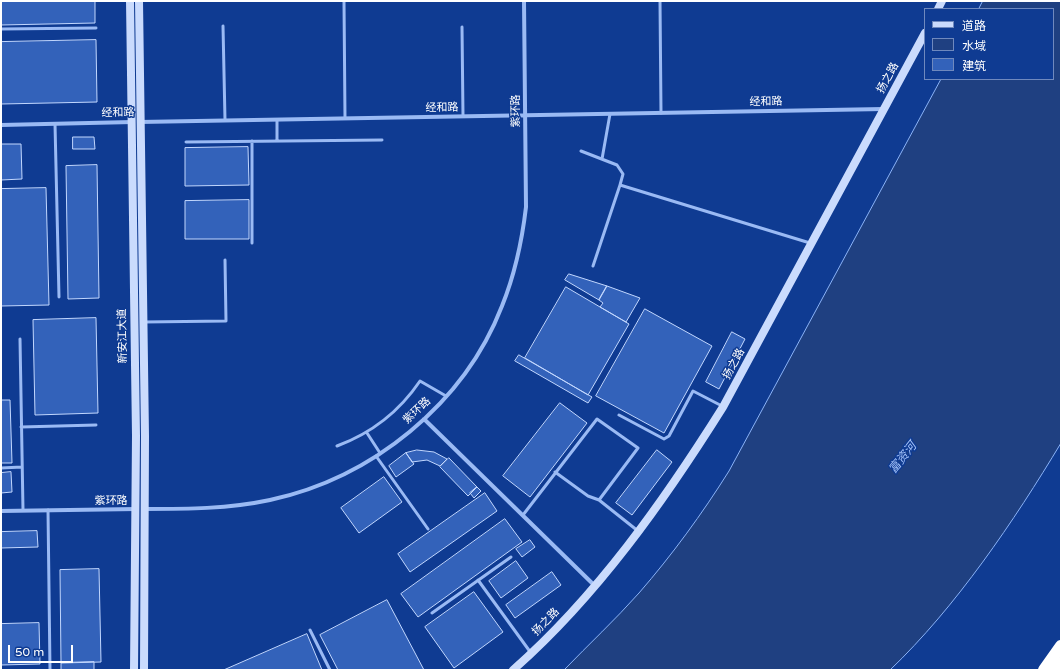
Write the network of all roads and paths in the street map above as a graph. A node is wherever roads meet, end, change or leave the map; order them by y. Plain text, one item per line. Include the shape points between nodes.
1 (130, 1) edge
2 (140, 1) edge
3 (524, 1) edge
4 (660, 1) edge
5 (344, 2) edge
6 (223, 26) dead end
7 (462, 27) dead end
8 (96, 28) dead end
9 (1, 29) edge
10 (924, 35) edge
11 (884, 109) junction
12 (661, 113) junction
13 (610, 114) junction
14 (525, 115) junction
15 (463, 116) junction
16 (345, 118) junction
17 (224, 120) junction
18 (277, 120) junction
19 (132, 122) junction
20 (141, 122) junction
21 (1, 124) edge
22 (55, 124) junction
23 (382, 140) dead end
24 (252, 141) junction
25 (277, 141) junction
26 (186, 142) dead end
27 (581, 151) dead end
28 (602, 159) junction
29 (620, 185) junction
30 (252, 243) dead end
31 (812, 243) junction
32 (226, 260) dead end
33 (593, 266) dead end
34 (59, 297) dead end
35 (144, 322) junction
36 (20, 339) dead end
37 (446, 396) junction
38 (723, 407) junction
39 (619, 415) dead end
40 (424, 419) junction
41 (96, 425) dead end
42 (22, 427) junction
43 (367, 433) junction
44 (337, 446) dead end
45 (378, 454) junction
46 (22, 467) junction
47 (1, 468) edge
48 (556, 472) junction
49 (599, 500) junction
50 (145, 509) junction
51 (23, 510) junction
52 (48, 510) junction
53 (135, 510) junction
54 (1, 511) edge
55 (523, 515) junction
56 (428, 529) dead end
57 (638, 531) junction
58 (511, 556) dead end
59 (478, 580) junction
60 (594, 585) junction
61 (432, 613) dead end
62 (310, 630) dead end
63 (1061, 646) edge
64 (531, 653) junction
65 (1061, 664) edge
66 (50, 670) edge
67 (134, 670) edge
68 (144, 670) edge
69 (330, 670) edge
70 (512, 670) edge
71 (1044, 670) edge
72 (1056, 670) edge

1 - 19 main road, 新安江大道
2 - 20 main road, 新安江大道
3 - 14 street, 紫环路
4 - 12 lane
5 - 16 lane
6 - 17 lane
7 - 15 lane
8 - 9 lane
10 - 11 main road, 扬之路
11 - 12 street, 经和路
11 - 31 main road, 扬之路
12 - 13 street, 经和路
13 - 14 street, 经和路
13 - 28 lane
14 - 15 street, 经和路
14 - 37 street, 紫环路 via 526,206 515,269 502,307 485,343
15 - 16 street, 经和路
16 - 18 street, 经和路
17 - 18 street, 经和路
17 - 20 street, 经和路
18 - 25 lane
19 - 20 street, 经和路
19 - 22 street, 经和路
19 - 53 main road, 新安江大道
20 - 35 main road, 新安江大道
21 - 22 street, 经和路
22 - 34 lane
23 - 25 lane
24 - 25 lane
24 - 26 lane
24 - 30 lane
27 - 28 lane
28 - 29 lane via 622,170
29 - 31 lane
29 - 33 lane
31 - 38 main road, 扬之路
32 - 35 lane via 226,322
35 - 50 main road, 新安江大道
36 - 42 lane
37 - 40 street, 紫环路
37 - 43 lane via 420,381 397,410
38 - 39 lane via 693,391 669,436 664,439
38 - 57 main road, 扬之路 via 683,469
40 - 45 street, 紫环路
40 - 55 street
41 - 42 lane
42 - 46 lane
43 - 44 lane
43 - 45 lane
45 - 50 street, 紫环路 via 330,480 270,500 207,509
45 - 56 lane
46 - 47 lane
46 - 51 lane
48 - 49 lane via 588,496
48 - 49 lane via 597,419 638,448
48 - 55 lane
49 - 57 lane
50 - 53 street, 紫环路
50 - 68 main road, 新安江大道
51 - 52 street, 紫环路
51 - 54 street, 紫环路
52 - 53 street, 紫环路
52 - 66 lane
53 - 67 main road, 新安江大道
55 - 60 street
57 - 60 main road, 扬之路
58 - 59 lane
59 - 61 lane
59 - 64 lane
60 - 64 main road, 扬之路
62 - 69 lane
63 - 71 highway
64 - 70 main road, 扬之路
65 - 72 highway

